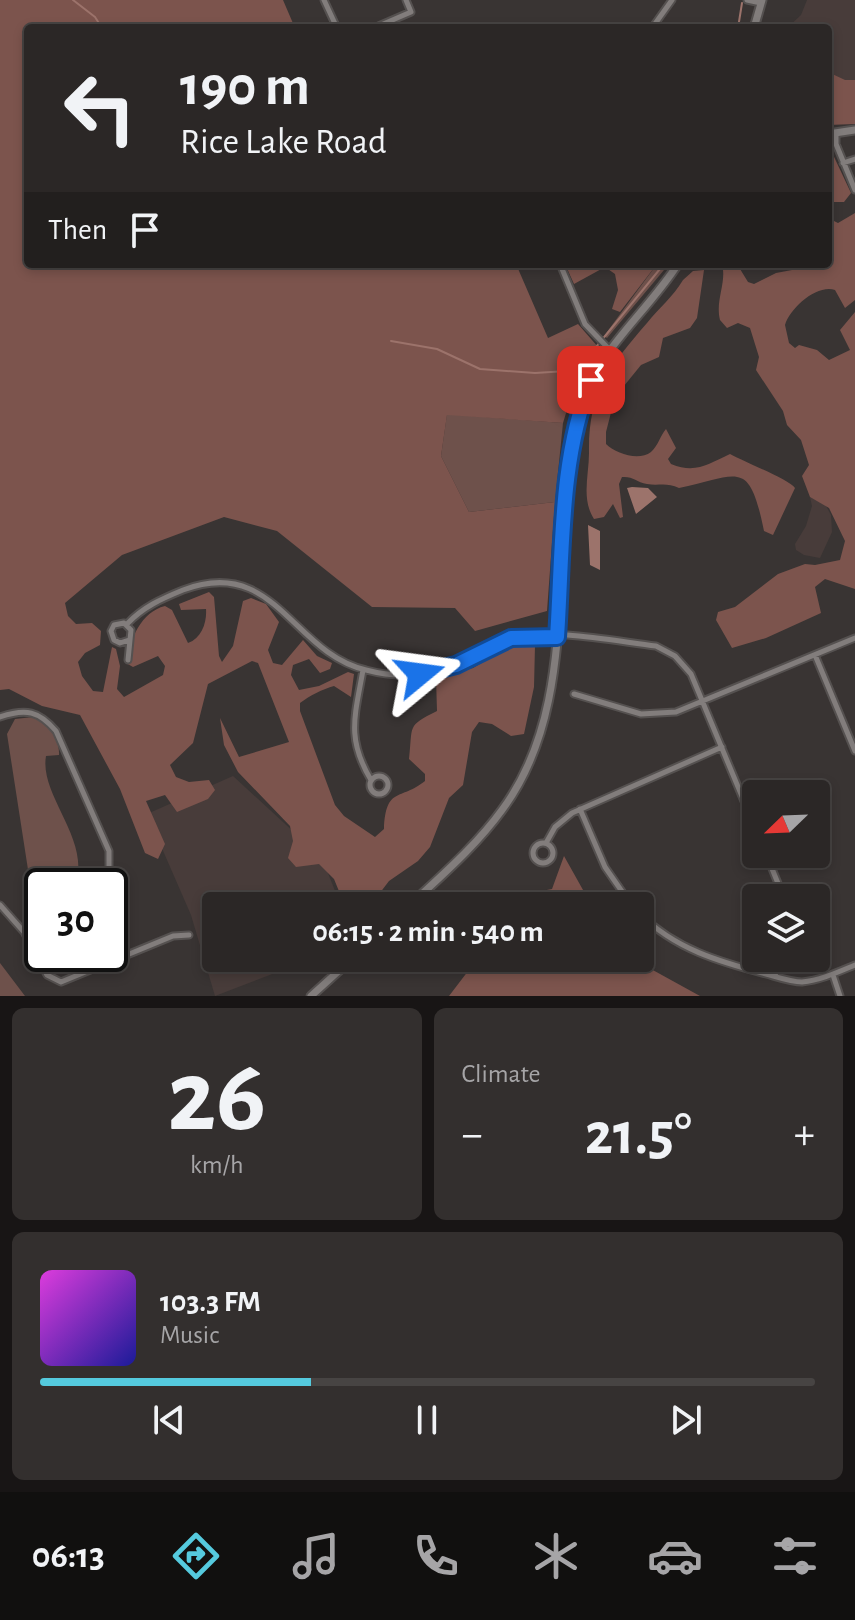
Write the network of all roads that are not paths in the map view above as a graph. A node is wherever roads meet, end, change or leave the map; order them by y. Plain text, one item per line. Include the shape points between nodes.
1 (324, 0) edge
2 (406, 0) edge
3 (672, 0) edge
4 (747, 0) edge
5 (762, 1) edge
6 (335, 24) edge
7 (383, 24) edge
8 (655, 24) edge
9 (755, 24) edge
10 (855, 130) edge
11 (832, 134) edge
12 (855, 159) edge
13 (843, 163) junction
14 (855, 190) edge
15 (562, 268) edge
16 (675, 268) edge
17 (608, 348) junction
18 (127, 624) junction
19 (557, 637) junction
20 (855, 638) edge
21 (129, 640) junction
22 (815, 655) junction
23 (128, 660) dead end
24 (363, 670) junction
25 (574, 694) dead end
26 (704, 703) junction
27 (0, 717) edge
28 (722, 747) junction
29 (855, 751) edge
30 (371, 780) dead end
31 (742, 796) edge
32 (580, 809) junction
33 (546, 843) dead end
34 (109, 868) edge
35 (424, 892) edge
36 (622, 892) edge
37 (0, 905) edge
38 (654, 926) edge
39 (24, 935) edge
40 (189, 935) dead end
41 (128, 954) edge
42 (855, 965) edge
43 (46, 972) edge
44 (85, 972) edge
45 (338, 972) edge
46 (776, 972) edge
47 (833, 975) junction
48 (775, 976) junction
49 (839, 995) edge
50 (311, 996) edge

1 - 6 street
2 - 7 street via 411,12
3 - 8 street
4 - 5 street
5 - 9 main road
10 - 11 main road
11 - 13 street
12 - 13 street
13 - 14 street
15 - 17 street via 585,324
16 - 17 main road via 654,301
17 - 19 main road via 577,414
18 - 21 street
18 - 21 street via 114,625 111,634 116,642
18 - 24 street via 151,604 186,589 232,583 274,601 311,641
19 - 24 street via 511,638 456,665 420,674
19 - 26 street via 665,650 691,674
19 - 35 main road via 546,715 528,769 503,810
20 - 22 street
21 - 23 street
22 - 26 street
22 - 29 street
24 - 30 street via 353,740
25 - 26 street via 641,714 676,712
26 - 28 street
27 - 34 street via 31,711 43,715 56,731 109,851
28 - 31 street
28 - 32 street
32 - 33 street via 563,818
32 - 36 street via 605,867
37 - 39 street
38 - 48 street via 698,953
40 - 41 street
42 - 47 street
43 - 44 street via 61,982
45 - 50 main road
46 - 48 street
47 - 48 street via 800,982
47 - 49 street

